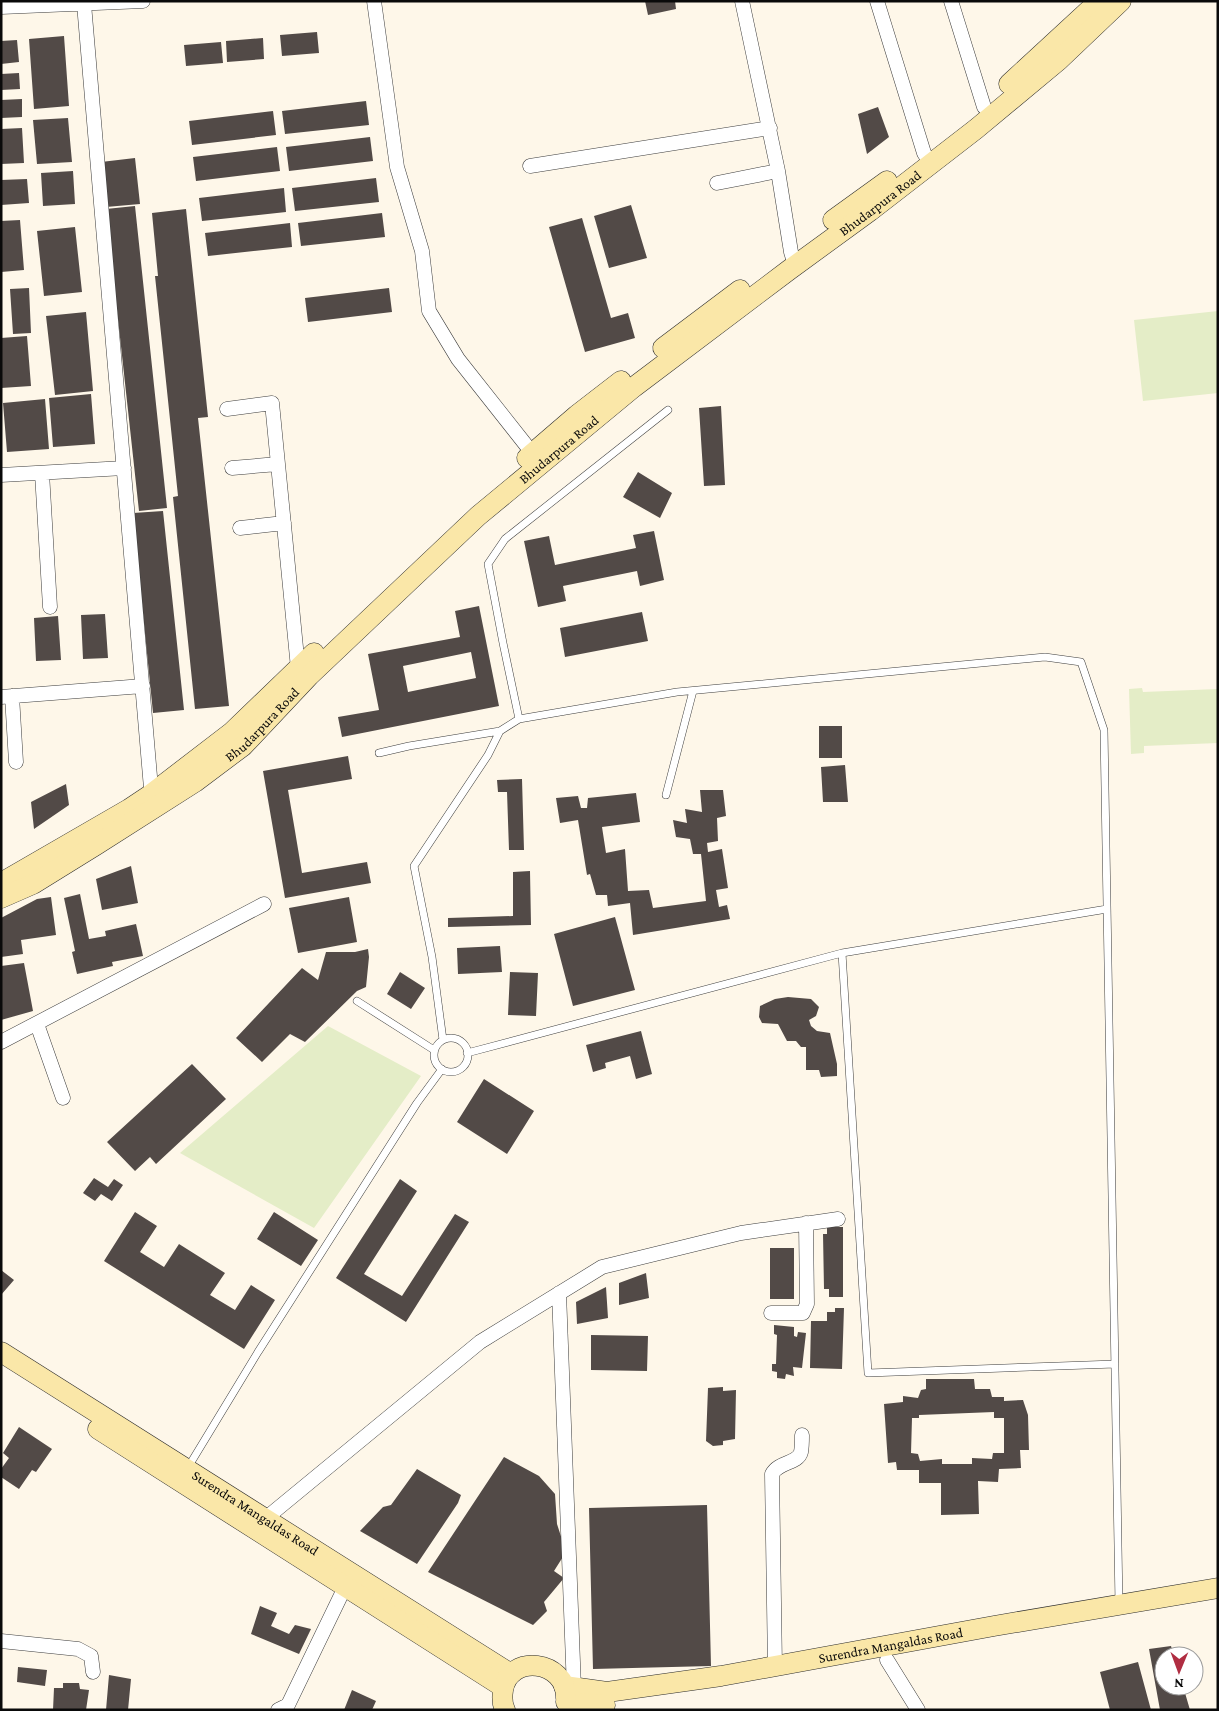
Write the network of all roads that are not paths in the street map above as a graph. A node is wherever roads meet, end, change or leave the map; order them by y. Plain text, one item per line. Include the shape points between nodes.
1 (143, 1) edge
2 (374, 1) edge
3 (742, 1) edge
4 (877, 1) edge
5 (951, 1) edge
6 (1099, 1) edge
7 (1121, 1) edge
8 (84, 4) junction
9 (1, 7) edge
10 (1074, 36) junction
11 (984, 107) junction
12 (770, 128) junction
13 (927, 159) junction
14 (530, 166) dead end
15 (778, 171) junction
16 (717, 184) dead end
17 (793, 259) junction
18 (227, 409) dead end
19 (668, 410) dead end
20 (537, 458) junction
21 (278, 464) junction
22 (124, 468) junction
23 (232, 468) dead end
24 (42, 472) junction
25 (1, 475) edge
26 (284, 523) junction
27 (240, 528) dead end
28 (50, 607) dead end
29 (302, 674) junction
30 (143, 686) junction
31 (693, 691) junction
32 (7, 697) edge
33 (519, 719) junction
34 (500, 731) junction
35 (379, 753) dead end
36 (16, 762) dead end
37 (666, 795) dead end
38 (152, 801) junction
39 (1, 883) edge
40 (1, 898) edge
41 (264, 904) dead end
42 (1108, 909) junction
43 (842, 953) junction
44 (357, 1001) dead end
45 (37, 1024) junction
46 (443, 1040) junction
47 (1, 1042) edge
48 (434, 1050) junction
49 (468, 1053) junction
50 (442, 1069) junction
51 (63, 1098) dead end
52 (838, 1219) dead end
53 (806, 1223) junction
54 (559, 1293) junction
55 (771, 1313) dead end
56 (1, 1352) edge
57 (1115, 1364) junction
58 (1, 1368) edge
59 (802, 1435) dead end
60 (187, 1469) junction
61 (265, 1519) junction
62 (345, 1586) junction
63 (1218, 1588) edge
64 (1218, 1601) edge
65 (1119, 1604) junction
66 (1, 1641) edge
67 (887, 1660) junction
68 (775, 1667) junction
69 (93, 1672) dead end
70 (507, 1681) junction
71 (567, 1697) edge
72 (278, 1710) edge
73 (505, 1710) edge
74 (918, 1710) edge

1 - 8 street
2 - 20 street via 397,167 422,251 428,311 458,358
3 - 12 street
4 - 13 street
5 - 11 street
6 - 10 main road, Bhudarpura Road
7 - 10 main road, Bhudarpura Road
8 - 9 street
8 - 22 street
10 - 11 main road, Bhudarpura Road
10 - 13 main road, Bhudarpura Road via 983,123
11 - 13 main road, Bhudarpura Road
12 - 14 street
12 - 15 street
13 - 17 main road, Bhudarpura Road
15 - 16 street
15 - 17 street
17 - 20 main road, Bhudarpura Road via 700,319 600,397
18 - 21 street via 272,403
19 - 33 lane via 505,539 488,564
20 - 29 main road, Bhudarpura Road via 452,522 408,573
21 - 23 street
21 - 26 street
22 - 24 street
22 - 30 street
24 - 25 street
24 - 28 street
26 - 27 street
26 - 29 street
29 - 38 main road, Bhudarpura Road
30 - 32 street
30 - 38 street
31 - 33 lane
31 - 37 lane
31 - 42 lane via 1045,657 1081,662 1104,730
32 - 36 street
33 - 34 lane
34 - 35 lane
34 - 46 lane via 488,755 414,866 432,957
38 - 39 main road, Bhudarpura Road via 129,810
38 - 40 main road, Bhudarpura Road via 33,884
41 - 45 street
42 - 43 lane
42 - 57 lane
43 - 49 lane
43 - 57 lane via 868,1373
44 - 48 lane
45 - 47 street
45 - 51 street
46 - 48 lane
46 - 49 lane via 456,1038
48 - 50 lane via 436,1062
49 - 50 lane via 467,1060 458,1070
50 - 60 lane via 258,1352
52 - 53 street
53 - 54 street via 741,1232 602,1267
53 - 55 street via 807,1304 803,1313
54 - 61 street via 480,1342
54 - 71 street
56 - 60 main road, Surendra Mangaldas Road
57 - 65 lane
58 - 62 main road, Surendra Mangaldas Road
59 - 68 street via 798,1457 778,1466 772,1474
60 - 61 main road, Surendra Mangaldas Road
61 - 70 main road, Surendra Mangaldas Road
62 - 70 main road, Surendra Mangaldas Road
62 - 72 street via 288,1705
63 - 65 main road, Surendra Mangaldas Road
64 - 67 main road, Surendra Mangaldas Road
65 - 68 main road, Surendra Mangaldas Road
66 - 69 street via 78,1649 91,1656
67 - 71 main road, Surendra Mangaldas Road via 724,1690 609,1706
67 - 74 street
68 - 71 main road, Surendra Mangaldas Road
70 - 71 main road via 519,1668 541,1665 559,1677
70 - 73 main road via 502,1697

